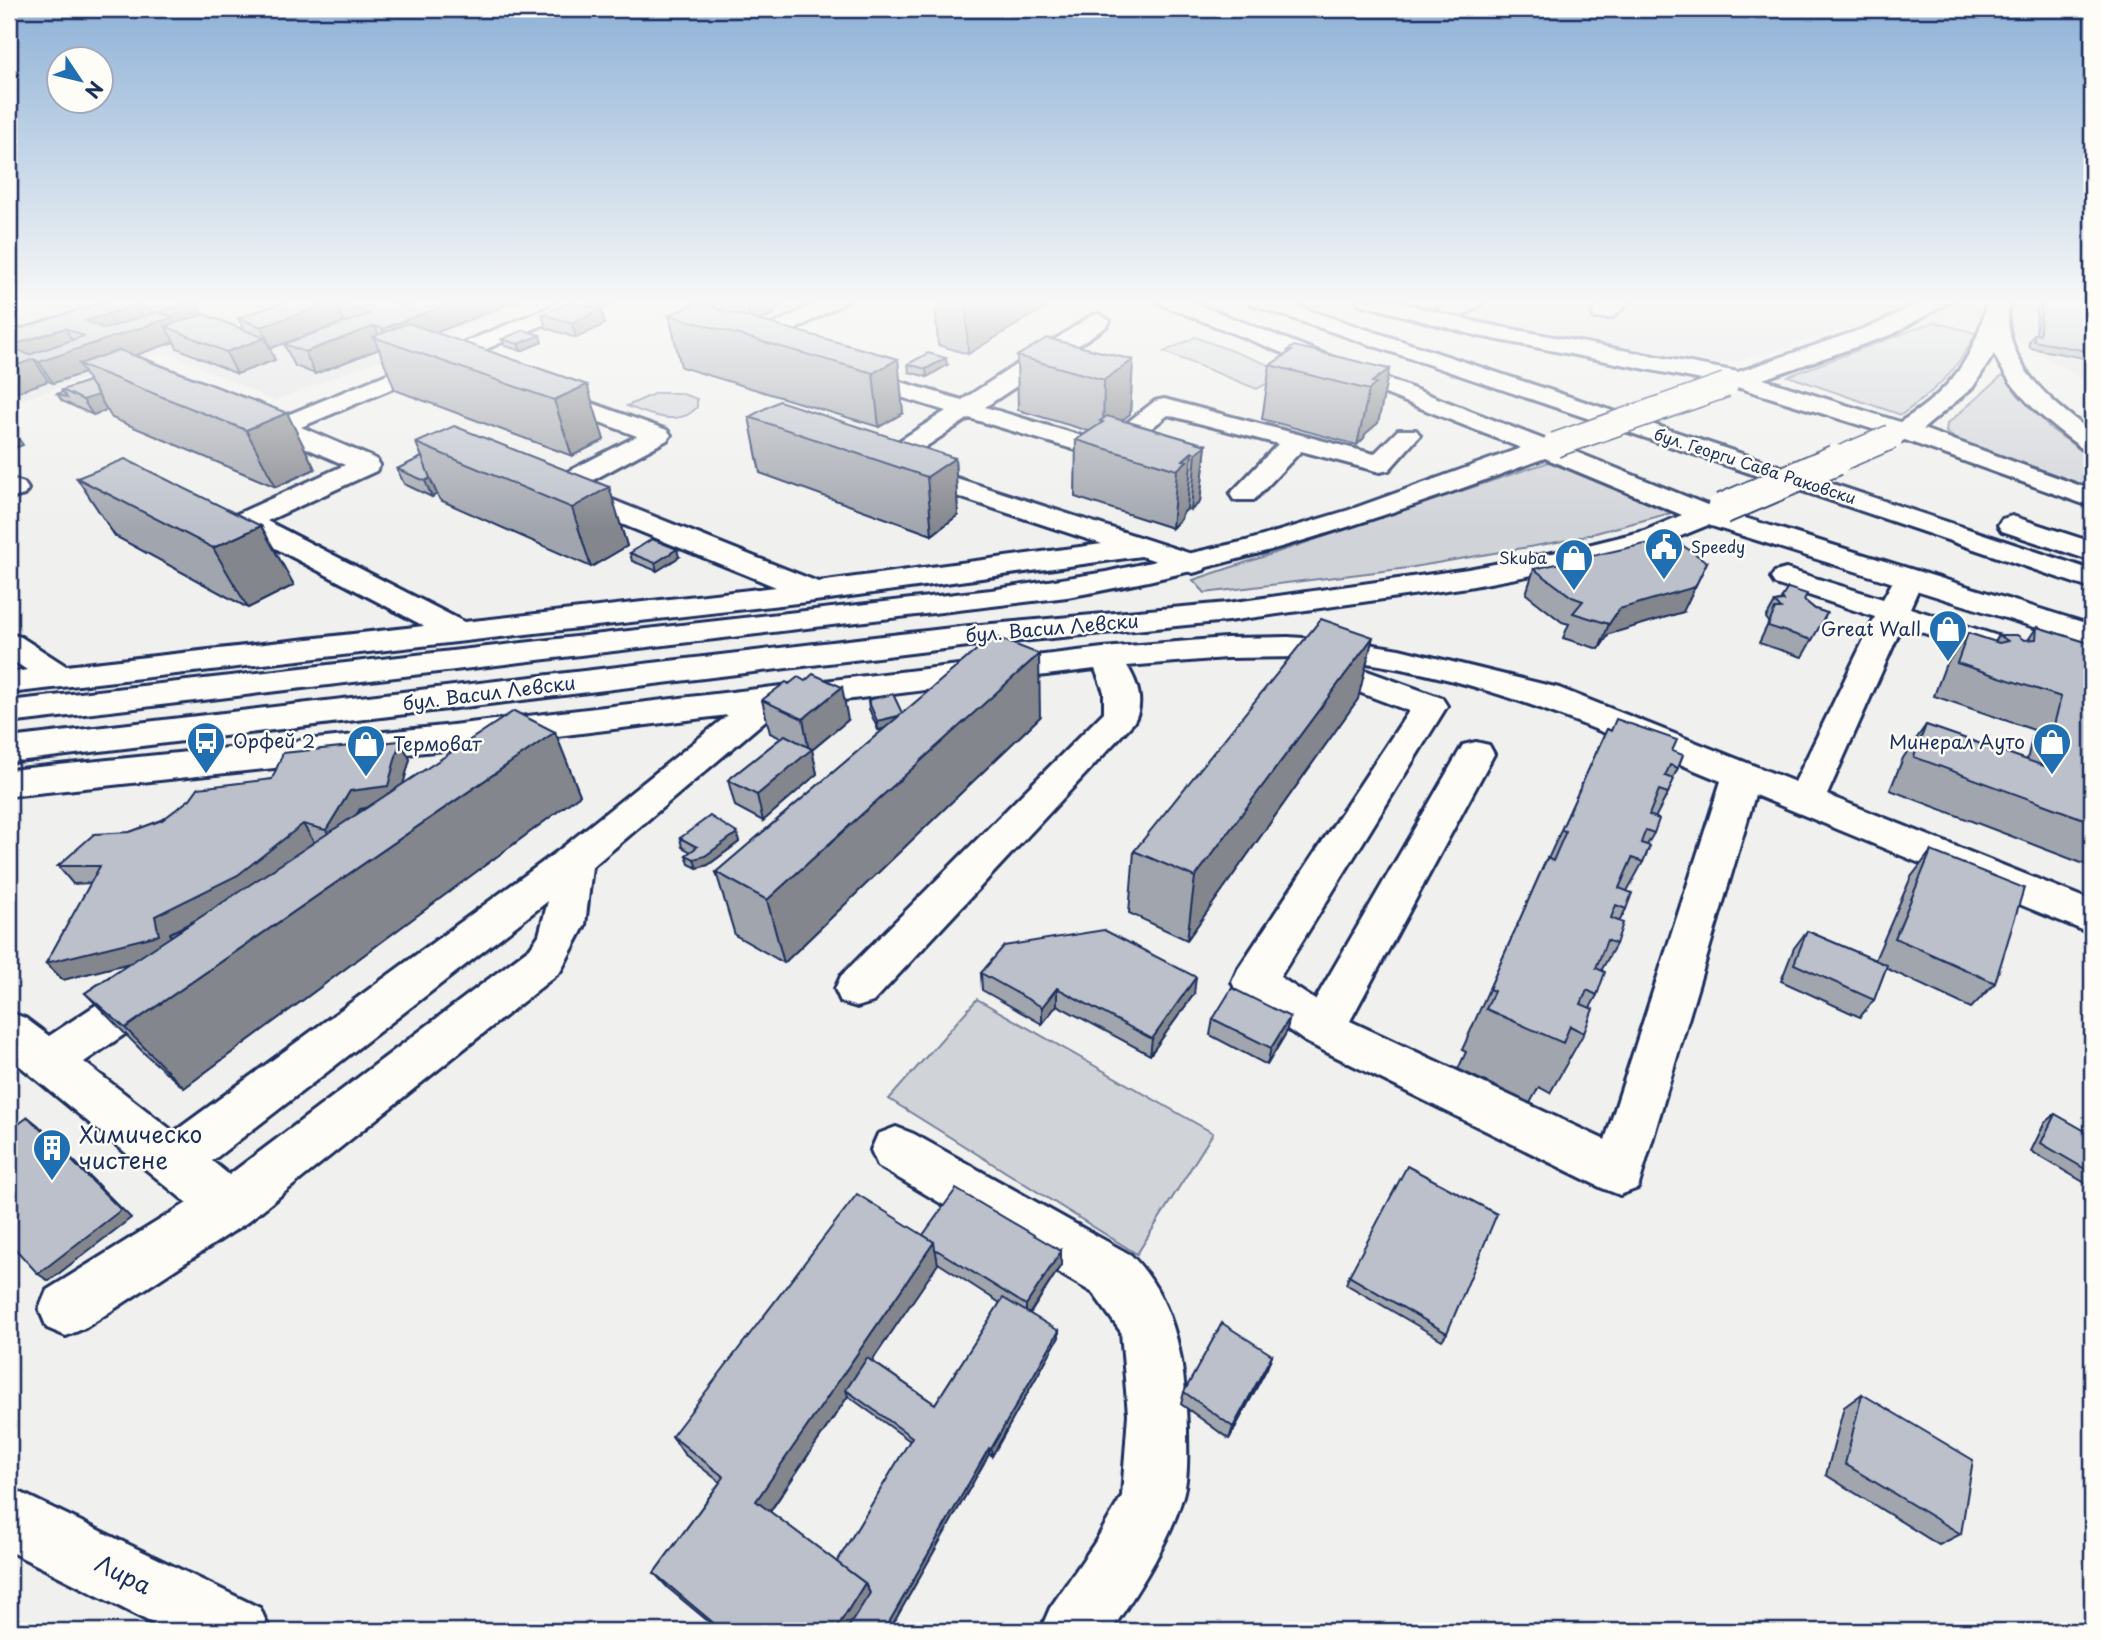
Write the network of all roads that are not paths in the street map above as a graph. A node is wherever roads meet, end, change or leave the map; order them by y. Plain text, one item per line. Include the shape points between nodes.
1 (402, 377) edge
2 (857, 377) edge
3 (1014, 377) edge
4 (1367, 377) edge
5 (1485, 377) edge
6 (1708, 377) edge
7 (1749, 377) edge
8 (1971, 377) edge
9 (2015, 377) edge
10 (1733, 382) junction
11 (525, 386) edge
12 (1626, 398) dead end
13 (222, 402) edge
14 (965, 409) junction
15 (1692, 419) dead end
16 (280, 427) junction
17 (1897, 434) junction
18 (1407, 435) dead end
19 (1296, 441) junction
20 (2092, 444) edge
21 (1551, 447) junction
22 (1798, 454) dead end
23 (1244, 494) dead end
24 (2092, 499) edge
25 (1715, 513) junction
26 (1143, 547) junction
27 (2092, 552) edge
28 (1193, 564) junction
29 (1786, 578) dead end
30 (1908, 578) junction
31 (2092, 580) edge
32 (815, 592) junction
33 (1893, 612) junction
34 (459, 632) junction
35 (2092, 635) edge
36 (969, 636) junction
37 (9, 644) edge
38 (1250, 649) junction
39 (1103, 658) junction
40 (982, 671) junction
41 (60, 677) junction
42 (2092, 677) edge
43 (9, 682) edge
44 (768, 700) junction
45 (9, 712) edge
46 (444, 738) junction
47 (9, 750) edge
48 (1476, 754) dead end
49 (1742, 775) junction
50 (428, 782) edge
51 (9, 783) edge
52 (1805, 801) junction
53 (572, 861) junction
54 (2092, 918) edge
55 (179, 973) edge
56 (856, 989) dead end
57 (1322, 1029) junction
58 (9, 1031) edge
59 (49, 1061) junction
60 (896, 1150) dead end
61 (174, 1161) junction
62 (228, 1206) junction
63 (66, 1309) dead end
64 (9, 1518) edge
65 (237, 1631) edge
66 (1073, 1631) edge

1 - 16 street
2 - 14 street
3 - 14 street
4 - 21 street
5 - 31 street, бул. Георги Сава Раковски
6 - 10 street
7 - 10 street, бул. Васил Левски
8 - 17 street, бул. Васил Левски
9 - 20 street
10 - 17 street
10 - 21 street, бул. Васил Левски, bridge
11 - 32 street via 658,435 558,488
12 - 15 street, бул. Георги Сава Раковски
13 - 16 street
14 - 19 street via 1106,451 1164,406
14 - 26 street via 883,463
16 - 34 street via 366,465 245,521
17 - 24 street
17 - 25 street, бул. Васил Левски, bridge
18 - 19 street via 1380,464
19 - 23 street
21 - 25 street
21 - 28 street, бул. Васил Левски via 1294,537
22 - 27 street, бул. Георги Сава Раковски
25 - 30 street
25 - 36 street, бул. Васил Левски via 1654,537 1468,578 1228,612
26 - 28 street
26 - 32 street
28 - 45 street, бул. Васил Левски via 1003,597
29 - 33 street
30 - 33 street
30 - 35 street
32 - 34 street
33 - 42 street
33 - 52 street
34 - 41 street
36 - 40 street
36 - 47 street, бул. Васил Левски
37 - 41 street
38 - 39 street
38 - 49 street via 1348,651 1475,675 1546,696
38 - 57 street via 1303,659 1430,706 1254,982
39 - 40 street
39 - 56 street via 1112,665 1118,683 1121,715
40 - 44 street
41 - 43 street
44 - 46 street
44 - 53 street
46 - 50 street
46 - 51 street
48 - 57 street
49 - 52 street
49 - 57 street via 1620,1172
52 - 54 street
53 - 61 street
53 - 62 street via 566,925 560,942 545,960
55 - 59 street
58 - 59 street
59 - 61 street
60 - 66 street via 1112,1274 1135,1299 1150,1335 1158,1449 1153,1497
61 - 62 street
62 - 63 street
64 - 65 street, Лира

